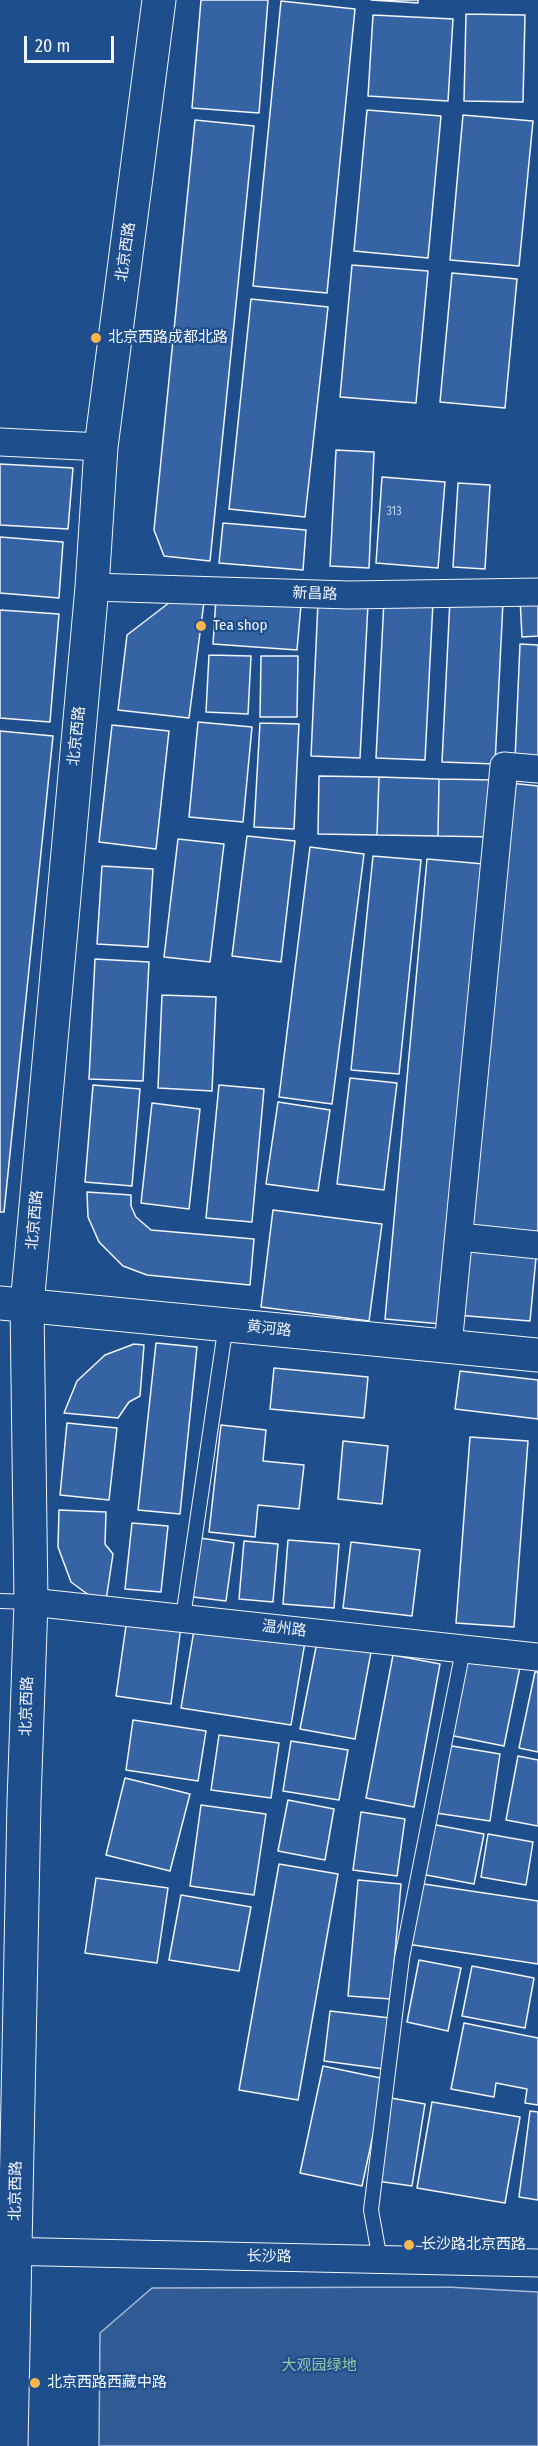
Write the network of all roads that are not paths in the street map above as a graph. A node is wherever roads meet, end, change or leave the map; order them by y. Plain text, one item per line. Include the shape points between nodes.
1 (159, 0) edge
2 (0, 442) edge
3 (101, 447) junction
4 (92, 587) junction
5 (538, 592) edge
6 (538, 769) edge
7 (460, 1237) junction
8 (538, 1245) edge
9 (14, 1304) edge
10 (226, 1324) junction
11 (448, 1346) junction
12 (538, 1355) edge
13 (15, 1602) edge
14 (183, 1617) junction
15 (463, 1650) junction
16 (538, 1657) edge
17 (7, 2251) edge
18 (380, 2260) junction
19 (538, 2264) edge
20 (11, 2446) edge

1 - 3 main road, 北京西路
2 - 3 street
3 - 4 main road, 北京西路
4 - 5 street, 新昌路 via 349,595
4 - 9 main road, 北京西路
6 - 7 street via 504,766
7 - 8 street
7 - 11 street
9 - 10 main road, 黄河路
9 - 13 main road, 北京西路
10 - 11 main road, 黄河路
10 - 14 lane
11 - 12 main road, 黄河路
13 - 14 street, 温州路
13 - 17 main road, 北京西路 via 23,1814
14 - 15 street, 温州路
15 - 16 street, 温州路
15 - 18 lane via 402,1958 371,2210
17 - 18 street, 长沙路
17 - 20 main road, 北京西路
18 - 19 street, 长沙路

